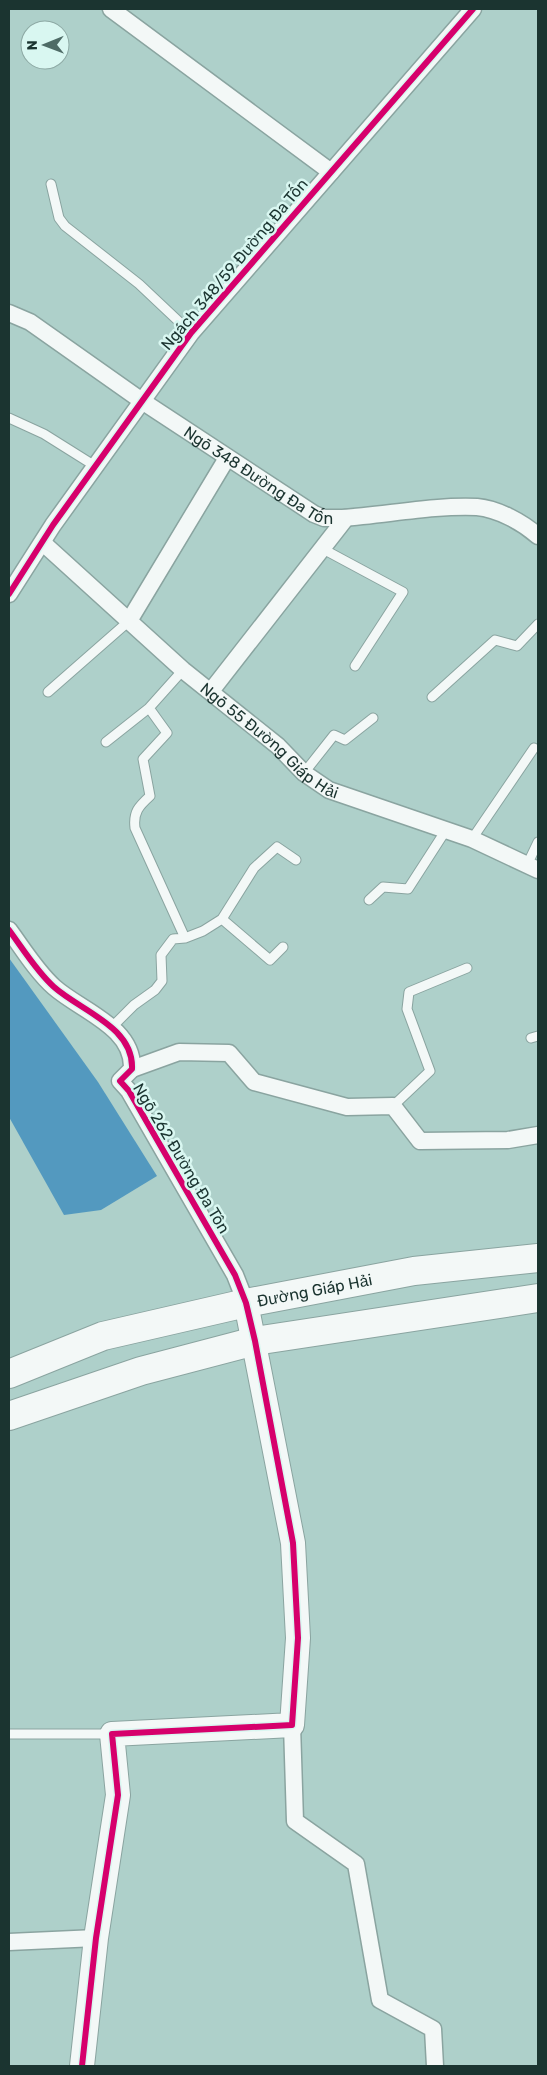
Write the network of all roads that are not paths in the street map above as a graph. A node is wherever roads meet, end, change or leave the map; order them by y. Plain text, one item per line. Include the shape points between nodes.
1 (111, 9) edge
2 (473, 9) edge
3 (331, 172) junction
4 (51, 184) dead end
5 (9, 314) edge
6 (190, 333) junction
7 (142, 401) junction
8 (9, 420) edge
9 (227, 458) junction
10 (95, 466) junction
11 (346, 518) junction
12 (538, 536) edge
13 (43, 543) junction
14 (323, 549) junction
15 (9, 594) edge
16 (129, 621) junction
17 (538, 624) edge
18 (354, 666) dead end
19 (183, 670) junction
20 (211, 691) junction
21 (48, 692) dead end
22 (432, 697) dead end
23 (149, 708) junction
24 (373, 718) dead end
25 (106, 742) dead end
26 (534, 748) dead end
27 (304, 773) junction
28 (446, 830) junction
29 (472, 839) junction
30 (538, 842) edge
31 (296, 860) dead end
32 (533, 868) edge
33 (369, 900) dead end
34 (222, 919) junction
35 (9, 930) edge
36 (185, 938) junction
37 (282, 947) dead end
38 (467, 968) dead end
39 (113, 1026) junction
40 (132, 1069) junction
41 (393, 1106) junction
42 (538, 1135) edge
43 (538, 1258) edge
44 (538, 1298) edge
45 (246, 1303) junction
46 (255, 1341) junction
47 (9, 1374) edge
48 (9, 1416) edge
49 (292, 1726) junction
50 (9, 1734) edge
51 (112, 1734) junction
52 (96, 1938) junction
53 (9, 1942) edge
54 (82, 2066) edge
55 (435, 2066) edge

1 - 3 street
2 - 3 street, Ngách 348/59 Đường Đa Tốn
3 - 6 street, Ngách 348/59 Đường Đa Tốn
4 - 6 lane via 64,226 139,284
5 - 7 street, Ngõ 348 Đường Đa Tốn via 30,322
6 - 7 street, Ngách 348/59 Đường Đa Tốn
7 - 9 street, Ngõ 348 Đường Đa Tốn
7 - 10 street, Ngách 348/59 Đường Đa Tốn
8 - 10 lane via 44,434
9 - 11 street, Ngõ 348 Đường Đa Tốn via 314,514 324,518
9 - 16 street
10 - 13 street, Ngách 348/59 Đường Đa Tốn
11 - 12 street, Ngõ 348 Đường Đa Tốn via 478,507 502,514
11 - 14 street
13 - 15 street, Ngách 348/59 Đường Đa Tốn
13 - 16 street, Ngõ 55 Đường Giáp Hải
14 - 18 lane via 403,592
14 - 20 street
16 - 19 street, Ngõ 55 Đường Giáp Hải
16 - 21 lane
17 - 22 lane via 517,646 495,640
19 - 20 street, Ngõ 55 Đường Giáp Hải
19 - 23 lane
20 - 27 street, Ngõ 55 Đường Giáp Hải via 278,746
23 - 25 lane
23 - 36 lane via 167,733 143,759 150,796 137,808 135,828
24 - 27 lane via 345,740 334,734
26 - 29 lane
27 - 28 street, Ngõ 55 Đường Giáp Hải via 329,790
28 - 29 street, Ngõ 55 Đường Giáp Hải
28 - 33 lane via 408,889 383,887
29 - 32 street, Ngõ 55 Đường Giáp Hải
30 - 32 lane
31 - 34 lane via 278,847 254,868
34 - 36 lane
34 - 37 lane via 270,960
35 - 39 street, Ngõ 262 Đường Đa Tôn via 53,986
36 - 39 lane via 173,939 161,955 162,981 155,990
38 - 41 lane via 409,992 406,1009 430,1071
39 - 40 street, Ngõ 262 Đường Đa Tôn via 133,1058
40 - 41 street via 179,1052 230,1053 254,1082 347,1106
40 - 45 street, Ngõ 262 Đường Đa Tôn via 120,1082 129,1091 235,1275
41 - 42 street via 420,1141 508,1140
43 - 45 highway, Đường Giáp Hải via 414,1271
44 - 46 highway
45 - 46 street
45 - 47 highway, Đường Giáp Hải via 103,1336
46 - 48 highway via 142,1371
46 - 49 street via 293,1543 298,1638
49 - 51 street
49 - 55 street via 295,1821 356,1864 380,2000 433,2029
50 - 51 lane
51 - 52 street via 118,1795
52 - 53 street
52 - 54 street

